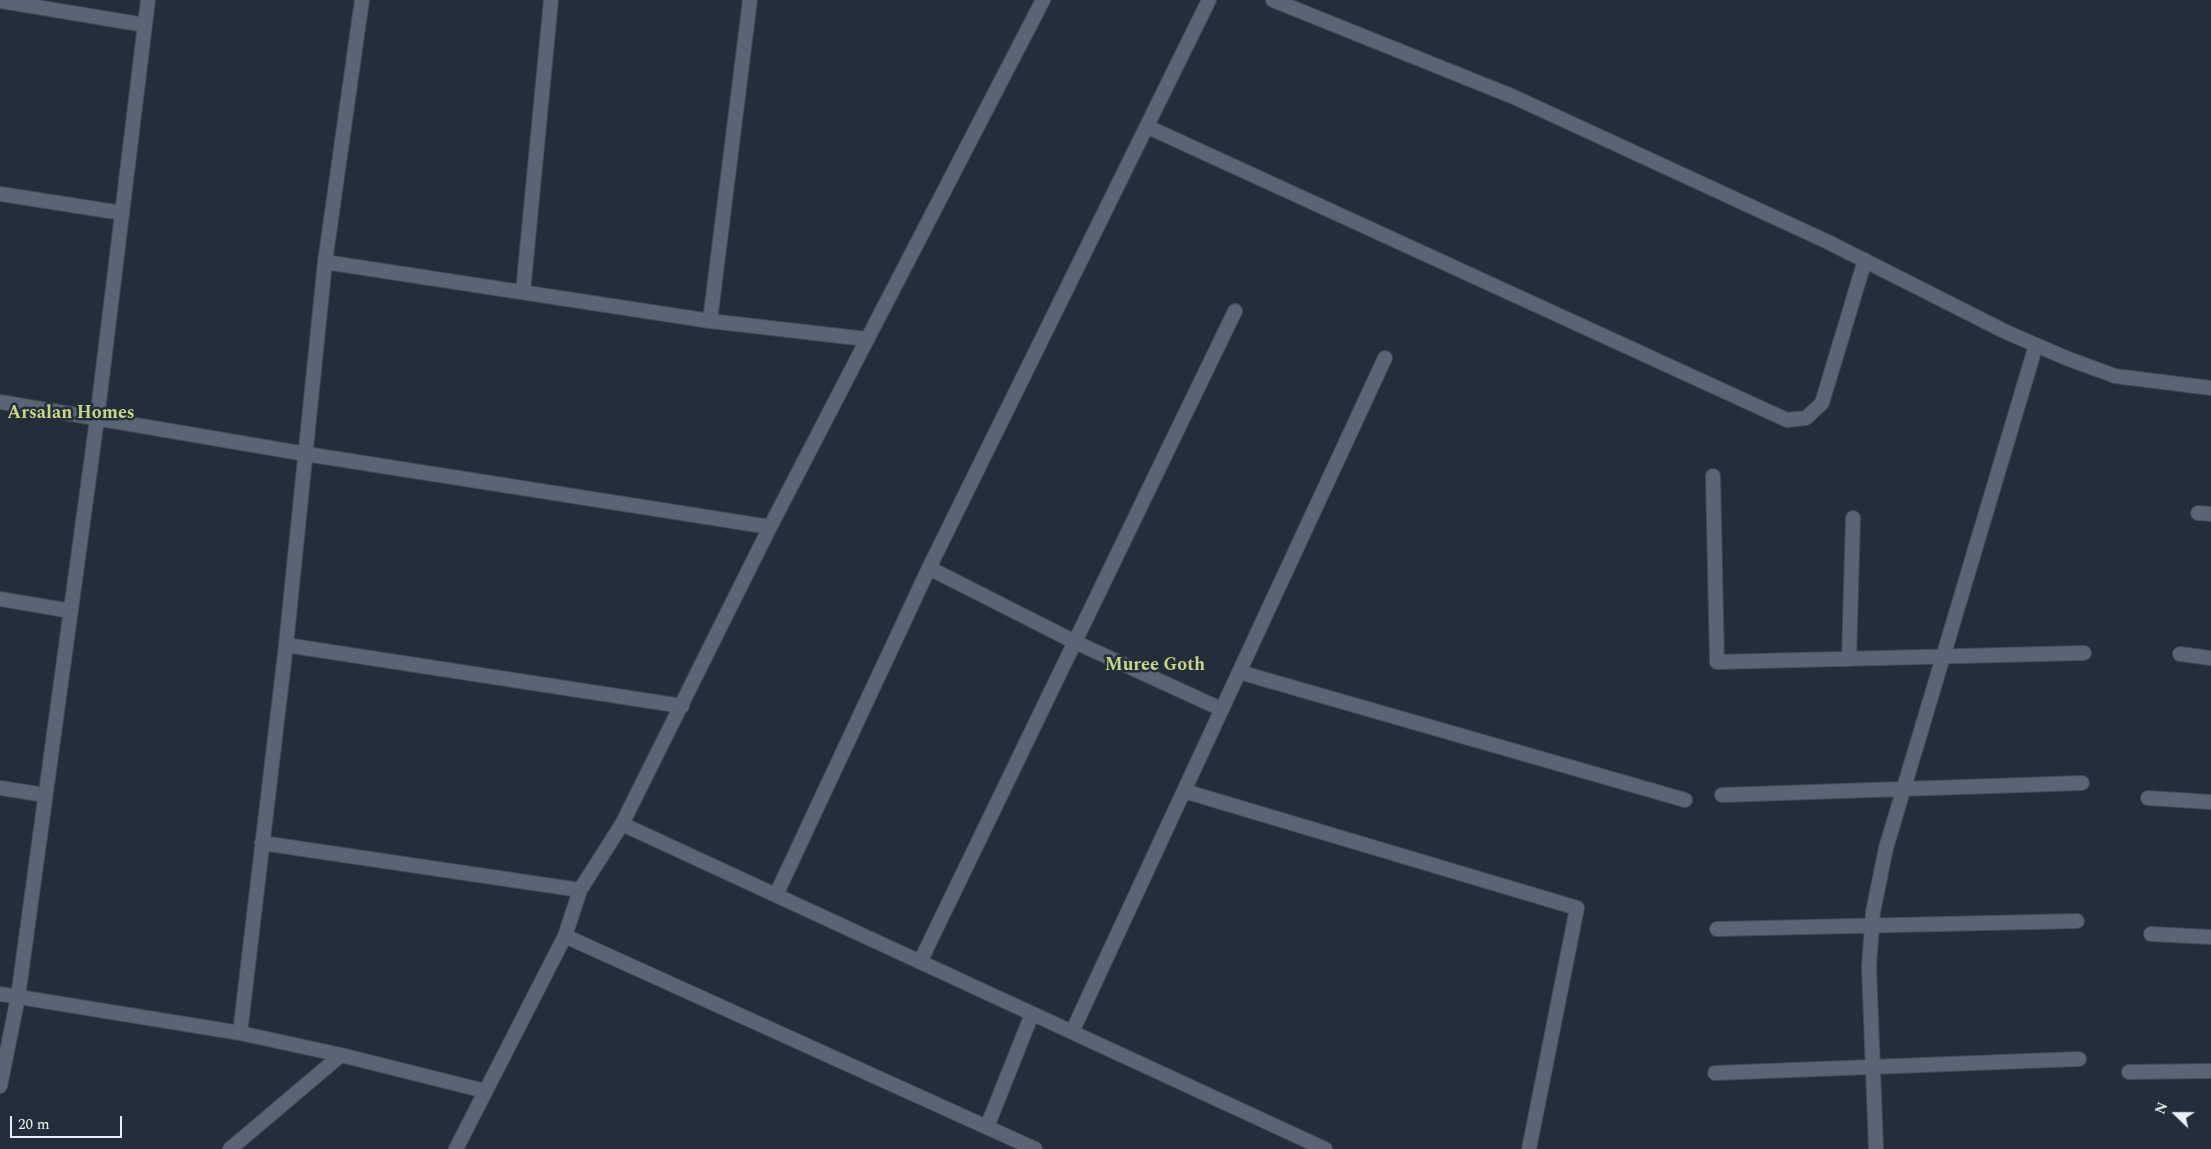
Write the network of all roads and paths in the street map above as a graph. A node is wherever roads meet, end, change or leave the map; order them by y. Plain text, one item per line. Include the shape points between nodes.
1 (148, 0) edge
2 (362, 0) edge
3 (551, 0) edge
4 (750, 0) edge
5 (1043, 0) edge
6 (1210, 0) edge
7 (1274, 0) edge
8 (0, 1) edge
9 (145, 25) junction
10 (1148, 127) junction
11 (0, 194) edge
12 (122, 213) junction
13 (1865, 260) junction
14 (326, 262) junction
15 (523, 292) junction
16 (1235, 311) dead end
17 (710, 321) junction
18 (866, 340) junction
19 (2036, 345) junction
20 (1385, 358) dead end
21 (2211, 388) edge
22 (0, 402) edge
23 (97, 419) junction
24 (306, 454) junction
25 (1713, 476) dead end
26 (1853, 518) dead end
27 (770, 526) junction
28 (929, 568) junction
29 (0, 599) edge
30 (71, 611) junction
31 (1075, 642) junction
32 (286, 645) junction
33 (2084, 653) dead end
34 (2180, 654) dead end
35 (1943, 656) junction
36 (2211, 658) edge
37 (1849, 659) junction
38 (1239, 672) junction
39 (682, 706) junction
40 (1221, 709) junction
41 (2082, 784) dead end
42 (0, 788) edge
43 (1903, 789) junction
44 (1184, 791) junction
45 (46, 795) junction
46 (1722, 795) dead end
47 (2148, 798) dead end
48 (1685, 800) dead end
49 (2211, 802) edge
50 (622, 824) junction
51 (262, 843) junction
52 (580, 890) junction
53 (776, 895) junction
54 (2077, 921) dead end
55 (1872, 926) junction
56 (1717, 929) dead end
57 (2151, 934) dead end
58 (565, 936) junction
59 (2211, 937) edge
60 (920, 962) junction
61 (0, 994) edge
62 (18, 997) junction
63 (1032, 1014) junction
64 (1072, 1032) junction
65 (240, 1034) junction
66 (341, 1055) junction
67 (2079, 1060) dead end
68 (1873, 1067) junction
69 (2211, 1070) edge
70 (2129, 1072) dead end
71 (1715, 1073) dead end
72 (0, 1086) edge
73 (485, 1091) junction
74 (987, 1128) junction
75 (1322, 1148) edge
76 (230, 1149) edge
77 (456, 1149) edge
78 (1035, 1149) edge
79 (1529, 1149) edge
80 (1876, 1149) edge

1 - 9 street
2 - 14 street
3 - 15 street
4 - 17 street
5 - 18 street
6 - 10 street
7 - 13 street via 1514,97
8 - 9 street
9 - 12 street
10 - 13 street via 1787,420 1806,418 1822,403
10 - 28 street
11 - 12 street
12 - 23 street
13 - 19 street
14 - 15 street
14 - 24 street
15 - 17 street
16 - 31 street
17 - 18 street
18 - 27 street
19 - 21 street via 2115,376
19 - 35 street
20 - 38 street
22 - 23 street
23 - 24 street
23 - 30 street
24 - 27 street
24 - 32 street
25 - 37 street via 1717,662
26 - 37 street
27 - 39 street
28 - 31 street
28 - 53 street
29 - 30 street
30 - 45 street
31 - 40 street
31 - 60 street
32 - 39 street
32 - 51 street
33 - 35 street
34 - 36 street
35 - 37 street
35 - 43 street
38 - 40 street
38 - 48 street
39 - 50 street
40 - 44 street
41 - 43 street
42 - 45 street
43 - 46 street
43 - 55 street via 1886,848
44 - 64 street
44 - 79 street via 1577,908
45 - 62 street
47 - 49 street
50 - 52 street
50 - 53 street
51 - 52 street
51 - 65 street
52 - 58 street
53 - 60 street
54 - 55 street
55 - 56 street
55 - 68 street via 1869,966
57 - 59 street
58 - 73 street
58 - 74 street
60 - 63 street
61 - 62 street
62 - 65 street
62 - 72 street
63 - 64 street
63 - 74 street
64 - 75 street
65 - 66 street
66 - 73 street
66 - 76 street
67 - 68 street
68 - 71 street
68 - 80 street
69 - 70 street
73 - 77 street
74 - 78 street

